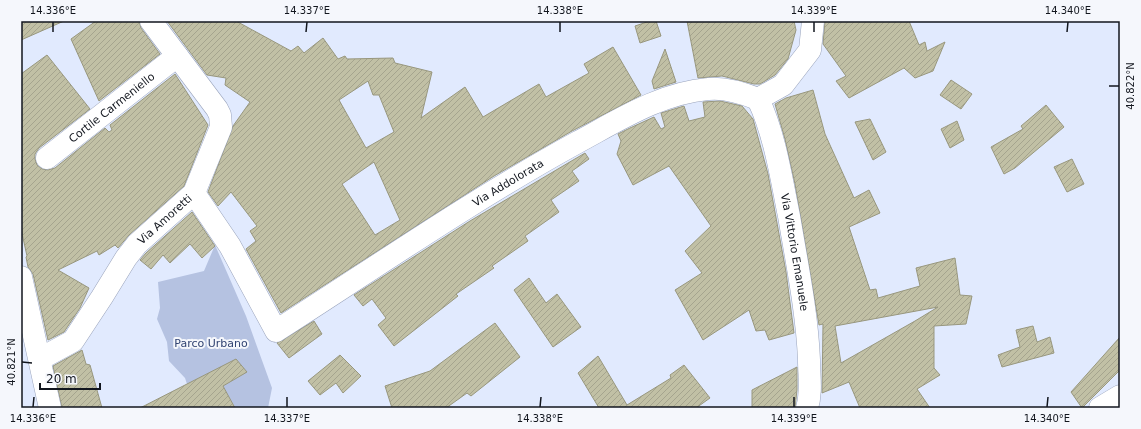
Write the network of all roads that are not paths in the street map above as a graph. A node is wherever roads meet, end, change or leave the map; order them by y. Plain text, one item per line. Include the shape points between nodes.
1 (151, 21) edge
2 (813, 21) edge
3 (177, 56) junction
4 (758, 99) junction
5 (47, 158) dead end
6 (194, 194) junction
7 (21, 277) edge
8 (40, 359) junction
9 (1120, 396) edge
10 (47, 407) edge
11 (807, 408) edge
12 (1100, 408) edge

1 - 3 street, Via Amoretti
2 - 4 street via 810,50 783,86
3 - 5 street, Cortile Carmeniello
3 - 6 street, Via Amoretti via 220,115 221,128
4 - 6 street, Via Addolorata via 742,93 709,89 665,98 621,118 516,175 276,331 230,246
4 - 11 street, Via Vittorio Emanuele via 766,116 780,172 800,277 808,344 810,398
6 - 8 street, Via Amoretti via 137,244 73,341
7 - 8 street
8 - 10 street
9 - 12 street

